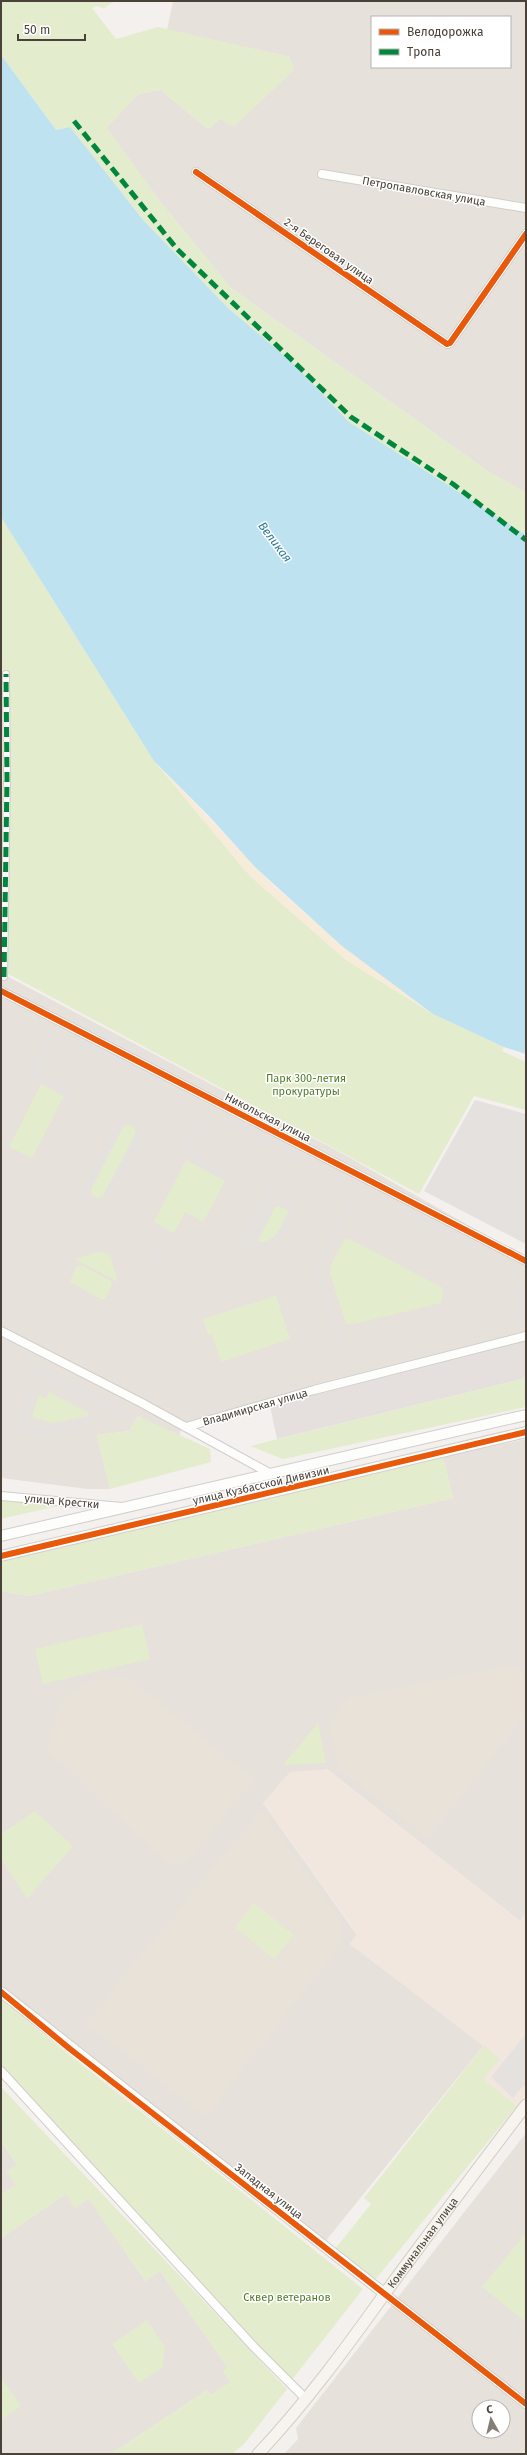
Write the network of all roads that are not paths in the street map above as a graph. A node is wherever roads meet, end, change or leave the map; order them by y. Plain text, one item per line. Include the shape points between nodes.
1 (196, 172) dead end
2 (322, 174) dead end
3 (526, 208) edge
4 (526, 234) edge
5 (6, 674) dead end
6 (4, 977) dead end
7 (1, 990) edge
8 (526, 1261) edge
9 (1, 1331) edge
10 (526, 1336) edge
11 (526, 1415) edge
12 (186, 1427) junction
13 (526, 1432) edge
14 (271, 1474) junction
15 (1, 1496) edge
16 (123, 1507) junction
17 (1, 1536) edge
18 (1, 1556) edge
19 (1, 1992) edge
20 (1, 2071) edge
21 (526, 2105) edge
22 (384, 2294) junction
23 (305, 2398) junction
24 (526, 2404) edge
25 (258, 2454) edge

1 - 4 street, 2-я Береговая улица via 442,342 450,343
2 - 3 street, Петропавловская улица
5 - 6 street
7 - 8 street, Никольская улица
9 - 12 street
10 - 12 street, Владимирская улица via 321,1388
11 - 14 street, улица Кузбасской Дивизии
12 - 14 street
13 - 18 street, улица Кузбасской Дивизии
14 - 16 street, улица Кузбасской Дивизии
15 - 16 street, улица Крестки
16 - 17 street, улица Кузбасской Дивизии
19 - 22 street, Западная улица
20 - 23 street via 254,2347
21 - 22 main road, Коммунальная улица
22 - 23 main road, Коммунальная улица
22 - 24 street, Западная улица
23 - 25 main road, Коммунальная улица via 282,2429

